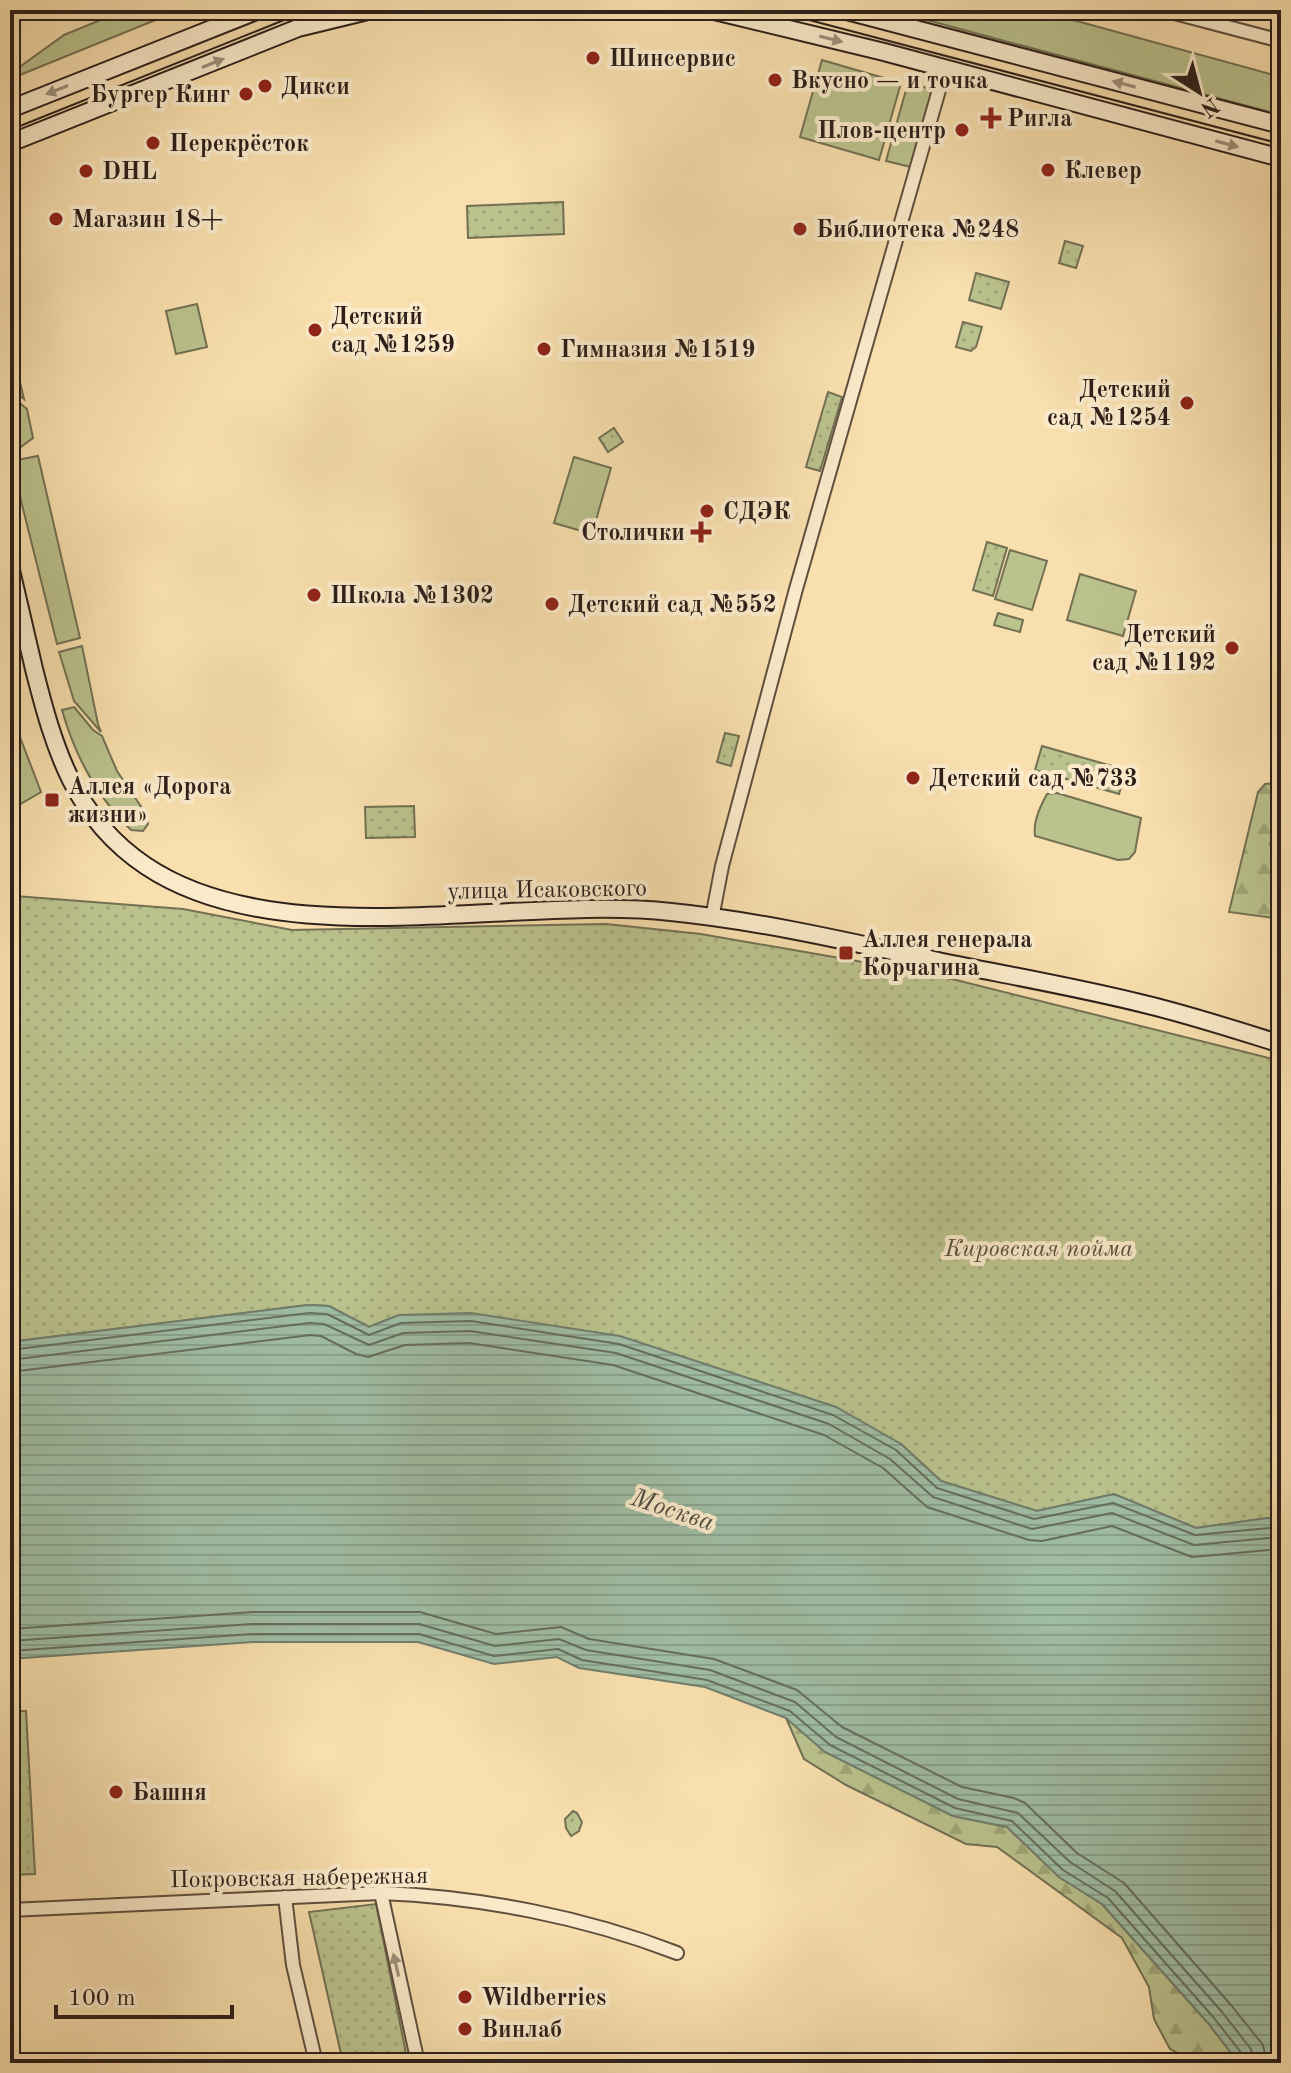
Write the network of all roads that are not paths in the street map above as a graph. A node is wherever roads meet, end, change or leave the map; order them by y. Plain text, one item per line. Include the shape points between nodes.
1 (259, 10) edge
2 (372, 10) edge
3 (710, 10) edge
4 (843, 10) edge
5 (1163, 10) edge
6 (1281, 41) edge
7 (945, 69) junction
8 (10, 109) edge
9 (1281, 125) edge
10 (10, 143) edge
11 (1281, 158) edge
12 (10, 566) edge
13 (712, 918) junction
14 (1281, 1044) edge
15 (381, 1893) junction
16 (285, 1897) junction
17 (10, 1910) edge
18 (677, 1953) dead end
19 (316, 2063) edge
20 (418, 2063) edge

1 -> 8 main road
10 -> 2 main road via 298,28
3 -> 7 main road
9 -> 4 main road
5 - 6 street
7 -> 11 main road
7 - 13 street via 796,589
12 - 13 main road, улица Исаковского via 50,733 67,775 108,833 170,880 217,897 304,913 616,910
13 - 14 main road, улица Исаковского via 1144,1003
15 - 16 street, Покровская набережная
15 - 18 street, Покровская набережная via 433,1895 587,1923
20 -> 15 street
16 - 17 street, Покровская набережная
16 - 19 street via 293,1965

